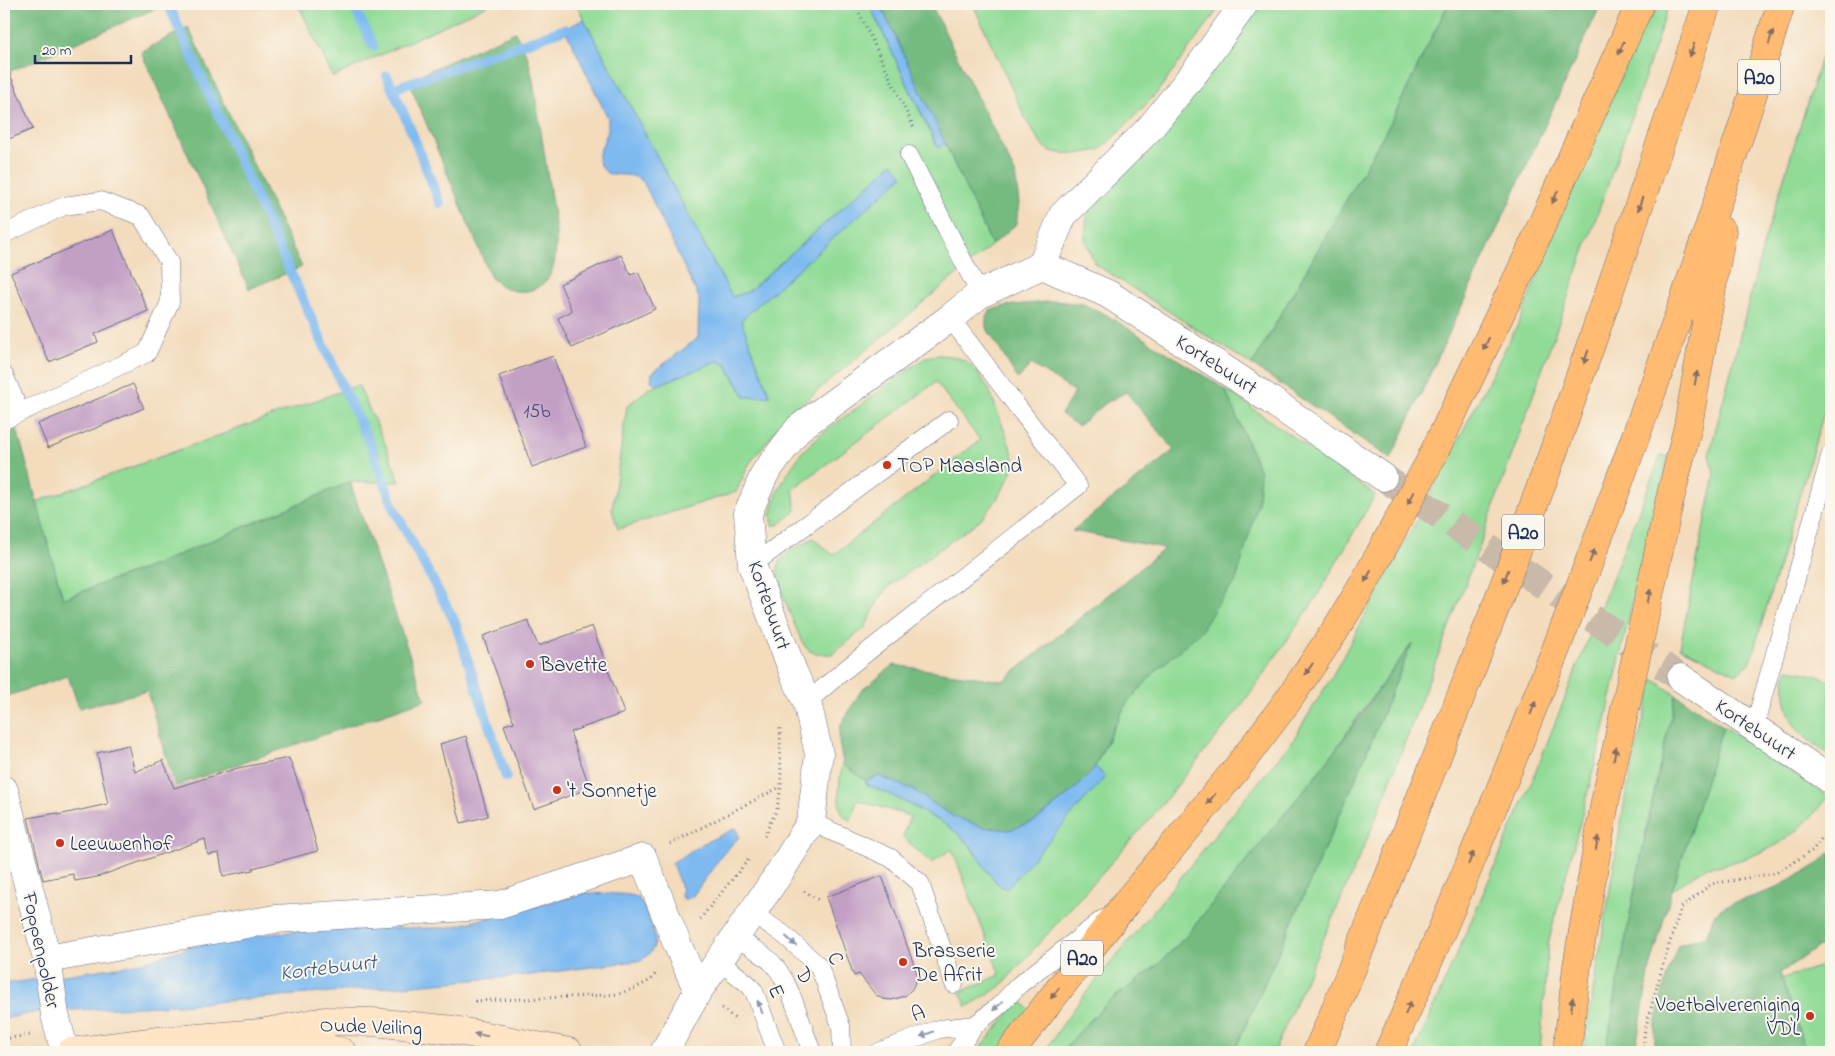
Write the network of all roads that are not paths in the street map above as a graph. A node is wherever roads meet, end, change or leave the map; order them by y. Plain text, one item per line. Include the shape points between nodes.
1 (1244, 4) edge
2 (1640, 4) edge
3 (1707, 4) edge
4 (1782, 4) edge
5 (1736, 150) junction
6 (909, 155) dead end
7 (4, 234) edge
8 (1042, 265) junction
9 (980, 294) junction
10 (950, 318) junction
11 (4, 375) edge
12 (12, 416) edge
13 (950, 420) dead end
14 (1831, 454) edge
15 (1383, 477) tunnel mouth
16 (752, 565) junction
17 (1681, 678) tunnel mouth
18 (807, 702) junction
19 (1754, 728) junction
20 (1831, 780) edge
21 (4, 790) edge
22 (811, 822) junction
23 (1129, 899) junction
24 (752, 913) junction
25 (734, 937) junction
26 (719, 961) junction
27 (47, 964) junction
28 (954, 984) dead end
29 (698, 991) junction
30 (975, 1025) junction
31 (261, 1033) junction
32 (1014, 1049) edge
33 (65, 1052) edge
34 (71, 1052) edge
35 (342, 1052) edge
36 (569, 1052) edge
37 (664, 1052) edge
38 (777, 1052) edge
39 (812, 1052) edge
40 (842, 1052) edge
41 (879, 1052) edge
42 (956, 1052) edge
43 (1317, 1052) edge
44 (1388, 1052) edge
45 (1567, 1052) edge

1 - 8 street via 1150,128 1063,215
2 -> 23 highway, A20 via 1528,256 1392,533 1336,629 1289,699 1238,767
3 -> 43 highway, A20 via 1548,466 1443,742
5 -> 4 highway, A20
44 -> 5 highway, A20 via 1508,772 1616,494
45 -> 5 highway, A20 via 1577,966 1605,802 1688,426
6 - 9 lane
7 - 12 lane via 64,206 100,201 141,216 168,262 170,302 147,353
8 - 9 street, Kortebuurt
8 - 15 street, Kortebuurt via 1108,294
9 - 10 street, Kortebuurt
10 - 16 street, Kortebuurt via 799,428 765,473 748,513
10 - 18 lane via 1078,486
11 - 12 lane
13 - 16 lane
14 - 19 lane
16 - 18 street, Kortebuurt
17 - 19 street, Kortebuurt
18 - 22 street, Kortebuurt via 819,754
19 - 20 street, Kortebuurt
21 - 27 street, Foppenpolder
22 - 24 street, Kortebuurt
22 - 28 lane via 891,858 920,882
23 -> 30 lane via 1019,985
23 -> 32 highway, A20
24 - 25 street, Kortebuurt
24 -> 40 lane, C via 783,934 819,966 841,1026
25 - 26 street, Kortebuurt
25 - 39 lane, D via 774,965 785,980
26 - 29 street, Kortebuurt
38 -> 26 lane, E via 754,992
27 - 29 street via 275,919 500,905 643,858
27 - 33 street, Foppenpolder
29 - 37 street, Kortebuurt
30 -> 41 lane, A via 939,1029
30 - 42 lane
31 - 34 main road, Oude Veiling
31 - 35 main road, Oude Veiling
36 -> 31 main road, Oude Veiling via 454,1030 372,1022 324,1021

